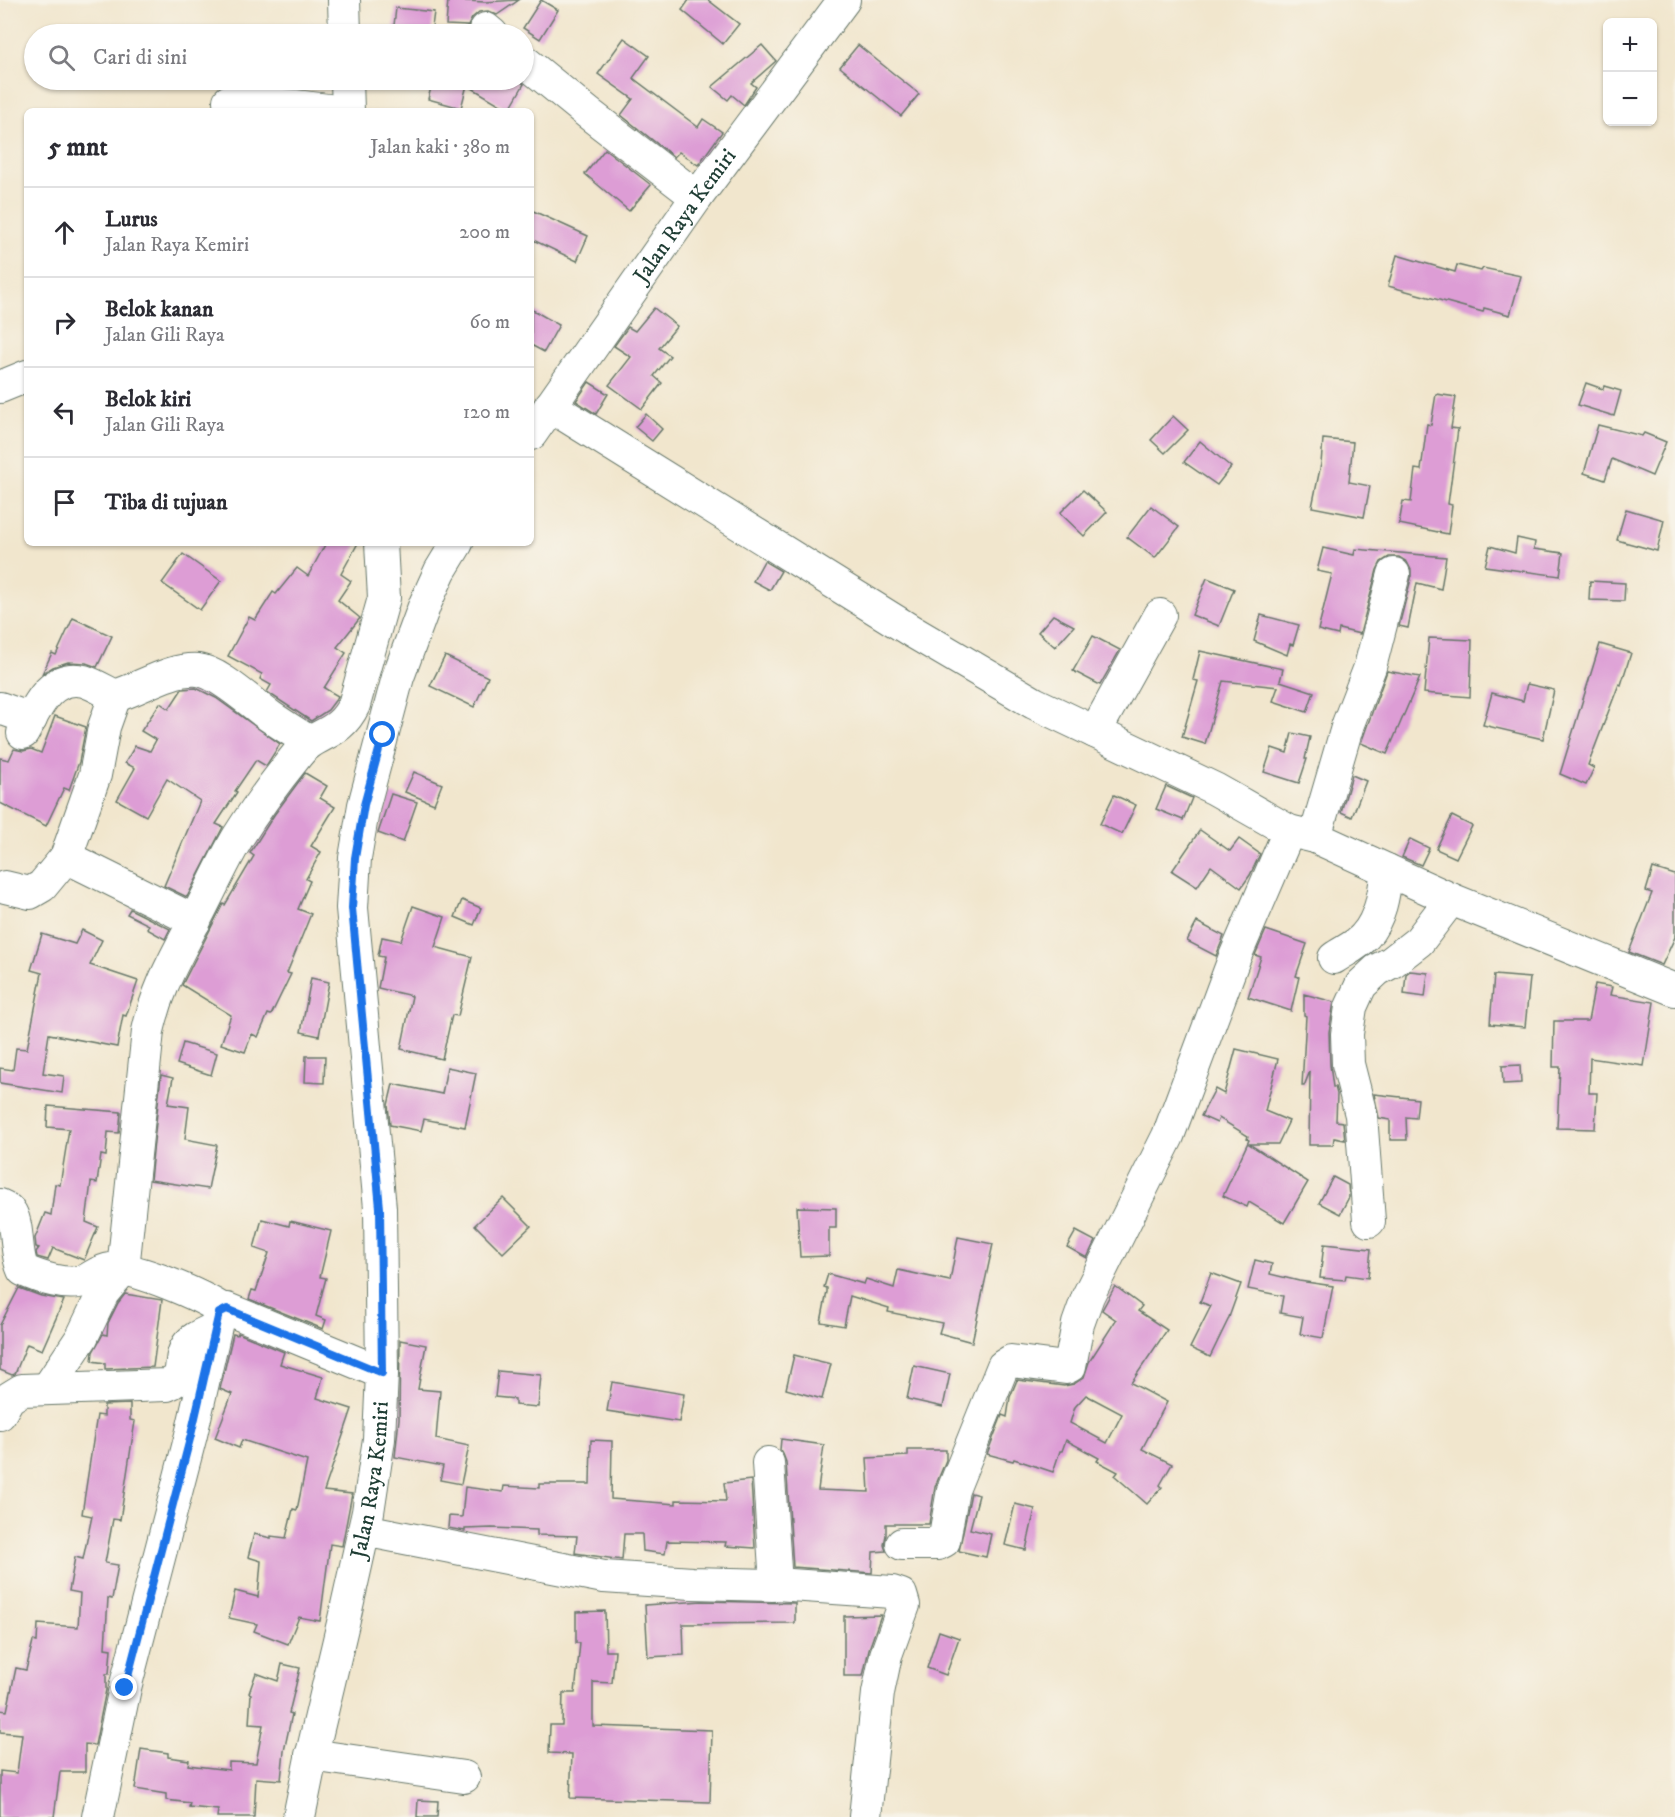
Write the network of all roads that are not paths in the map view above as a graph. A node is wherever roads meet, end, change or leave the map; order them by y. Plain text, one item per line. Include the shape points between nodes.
1 (344, 0) edge
2 (844, 0) edge
3 (345, 24) edge
4 (534, 69) edge
5 (347, 90) edge
6 (230, 101) dead end
7 (311, 108) edge
8 (348, 108) edge
9 (698, 197) junction
10 (24, 377) edge
11 (0, 387) edge
12 (550, 406) junction
13 (534, 430) edge
14 (382, 546) edge
15 (455, 546) edge
16 (1394, 574) dead end
17 (401, 600) junction
18 (1160, 615) dead end
19 (115, 696) junction
20 (0, 708) edge
21 (1095, 732) junction
22 (310, 742) junction
23 (1302, 834) junction
24 (66, 857) junction
25 (1387, 870) junction
26 (5, 887) dead end
27 (1451, 899) junction
28 (195, 921) junction
29 (1334, 958) dead end
30 (1675, 990) edge
31 (0, 1205) edge
32 (1369, 1221) dead end
33 (123, 1269) junction
34 (219, 1319) junction
35 (382, 1373) junction
36 (48, 1388) junction
37 (0, 1414) edge
38 (768, 1463) dead end
39 (364, 1530) junction
40 (902, 1544) dead end
41 (776, 1584) junction
42 (312, 1755) junction
43 (464, 1777) dead end
44 (98, 1817) edge
45 (299, 1817) edge
46 (865, 1817) edge

1 - 3 street
2 - 9 street, Jalan Raya Kemiri
4 - 9 street
5 - 8 street
6 - 7 street
9 - 12 street, Jalan Raya Kemiri
10 - 11 street
12 - 13 street, Jalan Raya Kemiri
12 - 21 street via 913,632 1034,703
14 - 17 street
15 - 17 street, Jalan Raya Kemiri via 440,571
16 - 23 street via 1370,667
17 - 22 street via 347,719
17 - 35 street, Jalan Raya Kemiri via 398,677 364,805 352,908 380,1208
18 - 21 street
19 - 20 street via 84,681 63,683 43,696 27,726
19 - 22 street via 162,677 199,670 214,675
19 - 24 street via 80,823
21 - 23 street
22 - 28 street via 248,822
23 - 25 street
23 - 40 street via 1238,950 1168,1136 1088,1296 1070,1366 1011,1361 1003,1366 953,1490 944,1541
24 - 26 street via 42,886 30,893
24 - 28 street
25 - 27 street
25 - 29 street via 1375,921 1365,937
27 - 30 street
27 - 32 street via 1419,941 1361,985 1352,1007 1347,1034 1348,1064 1361,1115
28 - 33 street via 153,1006
31 - 33 street via 12,1216 23,1270 75,1282 111,1269
33 - 34 street via 210,1301
33 - 36 street via 103,1293 82,1337
34 - 35 street via 227,1309
34 - 36 street via 187,1345 176,1382
34 - 44 street via 125,1688
35 - 39 street, Jalan Raya Kemiri via 379,1439
36 - 37 street via 22,1390 9,1398
38 - 41 street
39 - 41 street via 604,1577
39 - 42 street, Jalan Raya Kemiri
41 - 46 street via 901,1595 904,1605 886,1655 878,1693
42 - 43 street
42 - 45 street, Jalan Raya Kemiri

